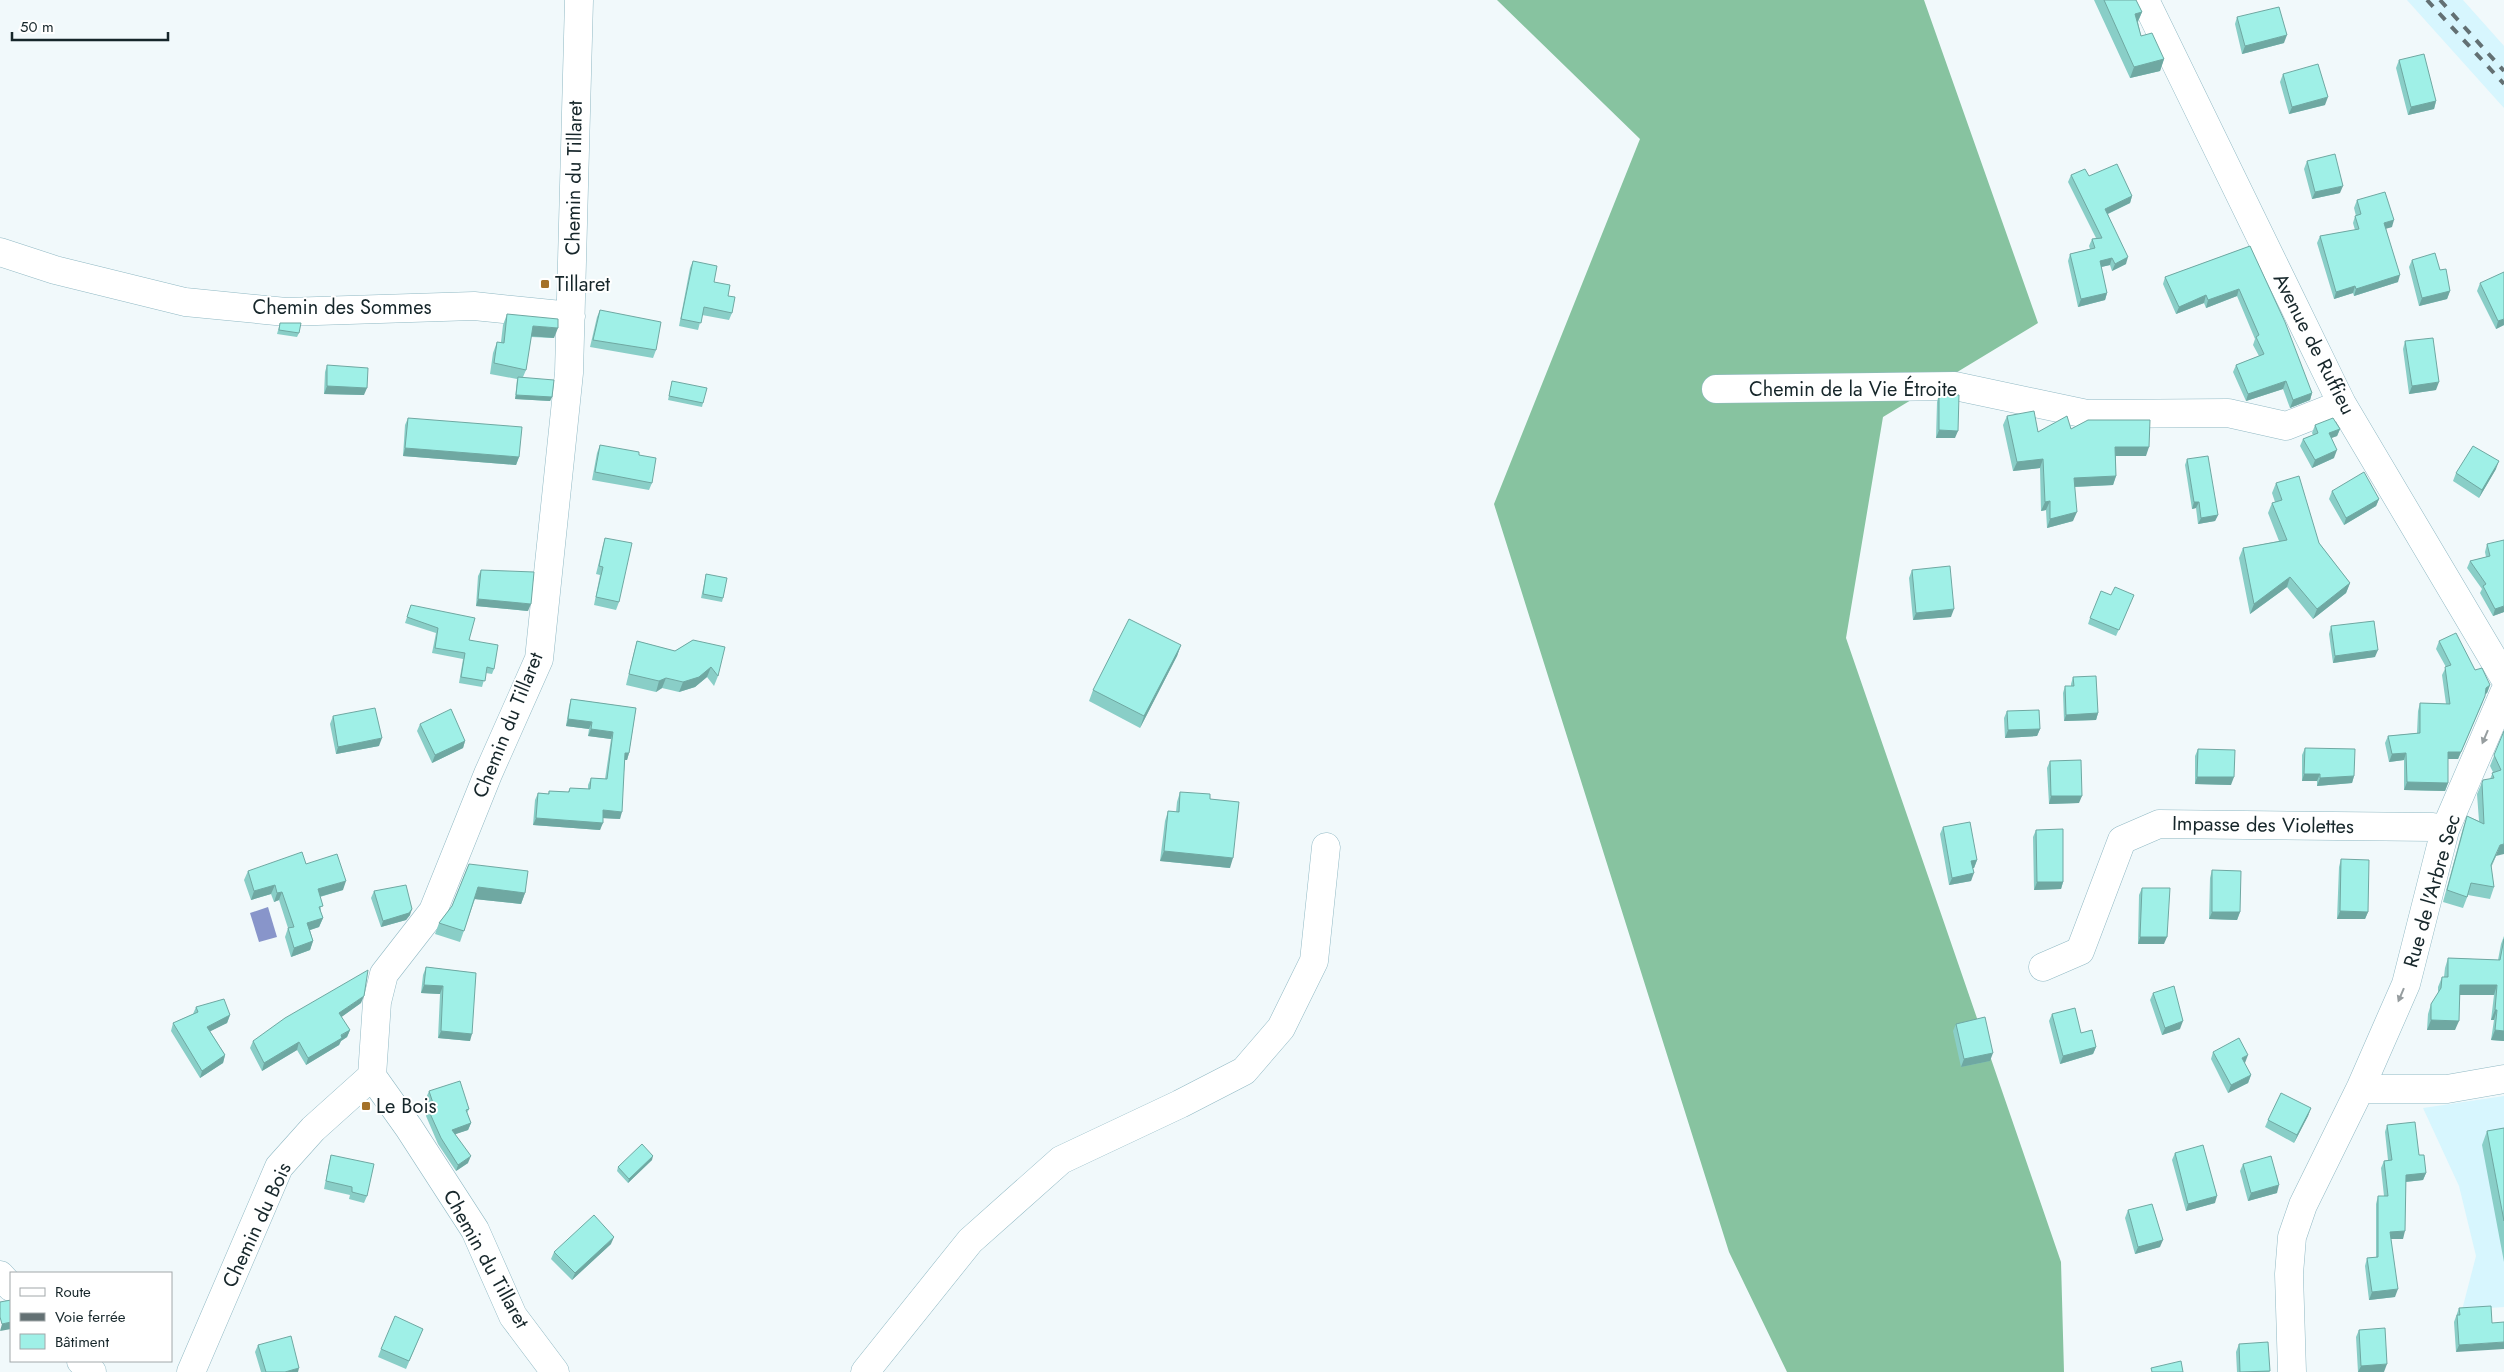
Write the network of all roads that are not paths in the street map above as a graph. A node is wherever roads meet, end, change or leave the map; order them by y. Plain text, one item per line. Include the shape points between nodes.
1 (579, 0) edge
2 (2145, 0) edge
3 (0, 252) edge
4 (571, 316) junction
5 (1716, 389) dead end
6 (2342, 404) junction
7 (2504, 677) edge
8 (2504, 693) edge
9 (2446, 830) junction
10 (1326, 847) dead end
11 (2044, 967) dead end
12 (372, 1076) junction
13 (2504, 1079) edge
14 (2360, 1088) junction
15 (0, 1275) edge
16 (10, 1286) edge
17 (82, 1362) edge
18 (92, 1372) edge
19 (191, 1372) edge
20 (555, 1372) edge
21 (866, 1372) edge
22 (2292, 1372) edge

1 - 4 street, Chemin du Tillaret
2 - 6 street, Avenue de Ruffieu
3 - 4 street, Chemin des Sommes via 55,270 185,302 286,312 474,306
4 - 12 street, Chemin du Tillaret via 569,373 539,659 433,911 384,974 377,1002
5 - 6 street, Chemin de la Vie Étroite via 1955,386 2087,414 2228,413 2286,426
6 - 7 street, Avenue de Ruffieu
8 -> 9 street, Rue de l'Arbre Sec
9 - 11 street, Impasse des Violettes via 2433,827 2159,824 2122,840 2080,951
9 -> 14 street, Rue de l'Arbre Sec via 2406,984
10 - 21 street via 1314,961 1282,1028 1244,1071 1061,1160 970,1241
12 - 19 street, Chemin du Bois via 313,1129 280,1168
12 - 20 street, Chemin du Tillaret via 475,1230 513,1316
13 - 14 street via 2447,1089
14 - 22 street, Rue de l'Arbre Sec via 2303,1205 2292,1237 2289,1274
15 - 16 street
17 - 18 street

